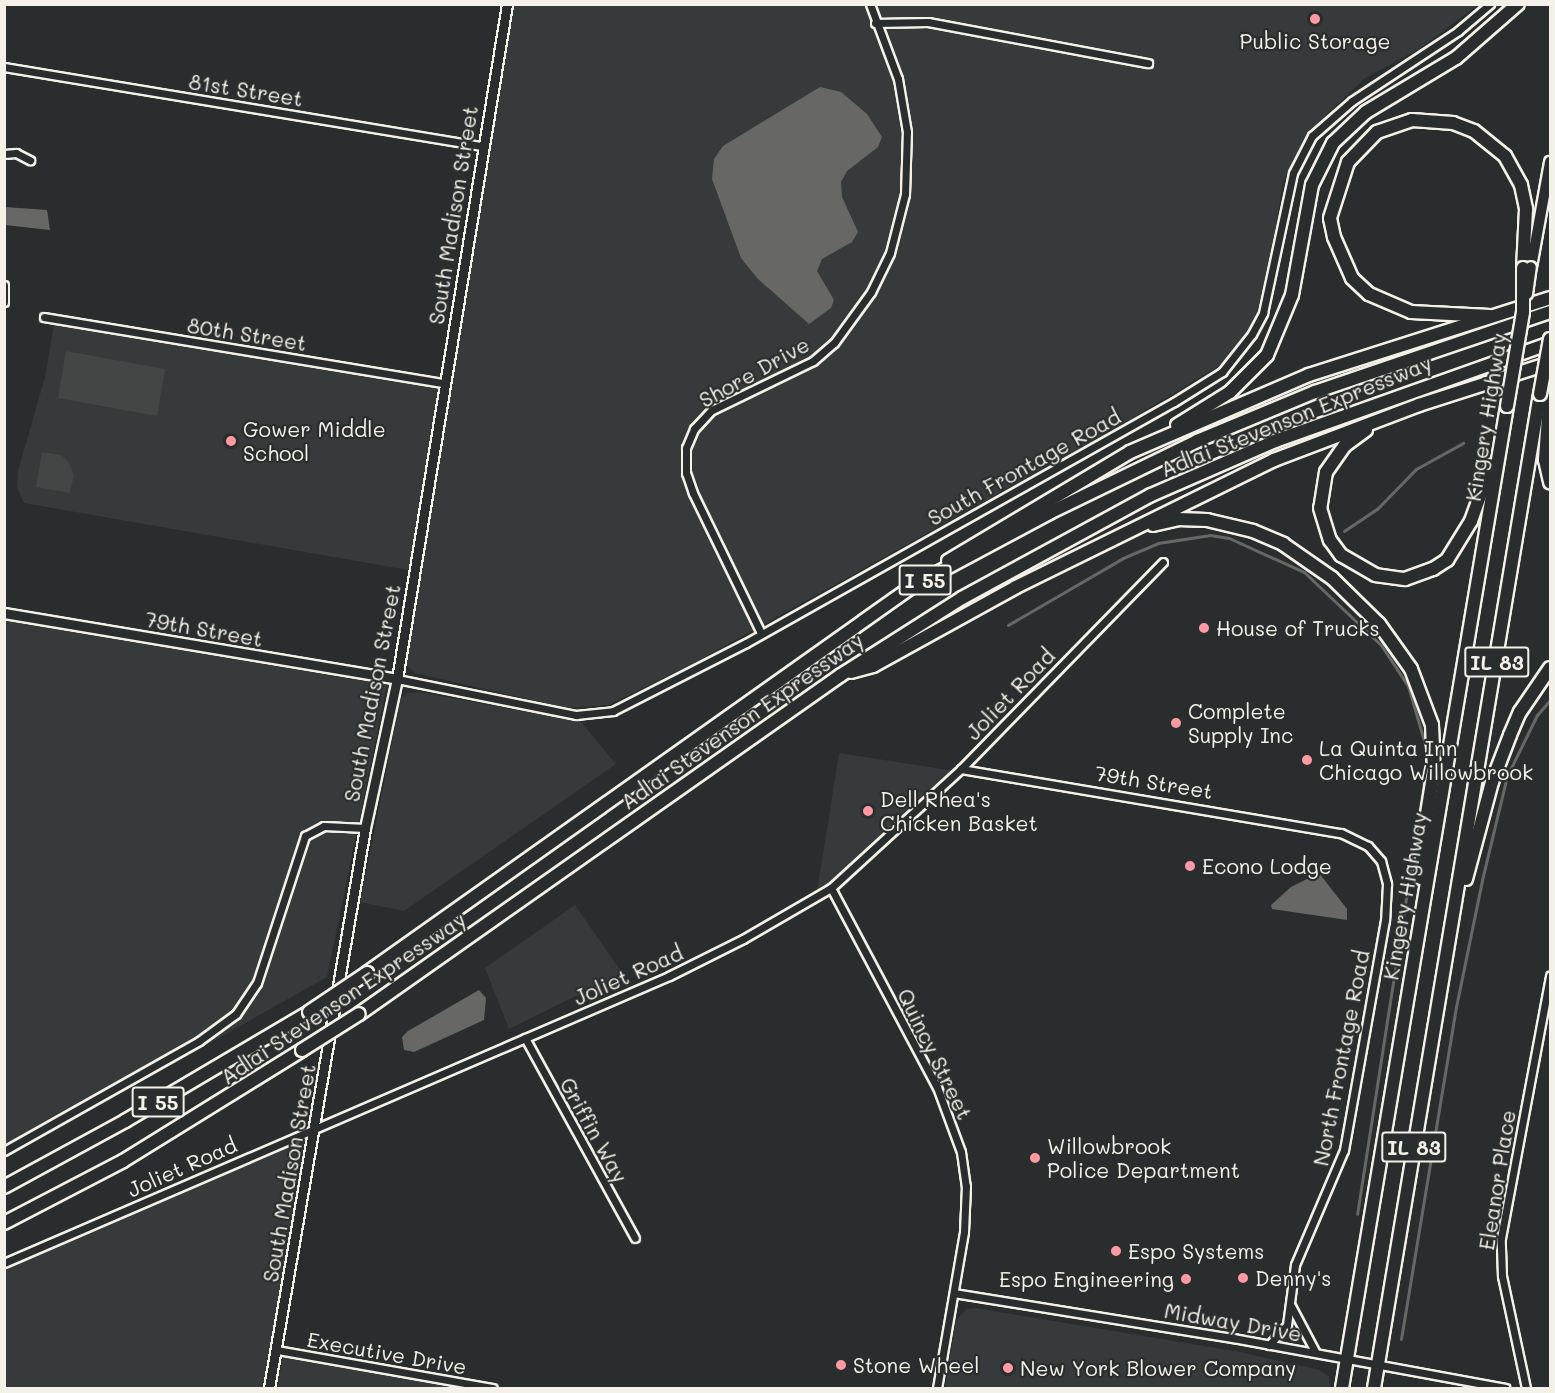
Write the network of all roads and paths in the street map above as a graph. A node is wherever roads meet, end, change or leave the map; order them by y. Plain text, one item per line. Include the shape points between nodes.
1 (507, 4) edge
2 (870, 4) edge
3 (1490, 4) edge
4 (1518, 4) edge
5 (875, 23) junction
6 (1148, 63) dead end
7 (4, 67) edge
8 (481, 146) junction
9 (4, 154) edge
10 (30, 160) dead end
11 (1551, 162) edge
12 (1527, 268) junction
13 (4, 285) edge
14 (1551, 298) edge
15 (4, 302) edge
16 (1551, 312) edge
17 (1494, 316) junction
18 (44, 317) dead end
19 (1551, 341) edge
20 (1551, 363) edge
21 (444, 383) junction
22 (1547, 391) edge
23 (1419, 405) junction
24 (1505, 421) junction
25 (1130, 452) junction
26 (1551, 482) edge
27 (1132, 531) junction
28 (1163, 562) dead end
29 (913, 586) junction
30 (4, 613) edge
31 (761, 633) junction
32 (1551, 668) edge
33 (841, 675) junction
34 (397, 679) junction
35 (961, 770) junction
36 (365, 828) junction
37 (1341, 833) joint
38 (831, 888) junction
39 (1420, 923) junction
40 (1451, 928) junction
41 (1551, 976) edge
42 (525, 1038) junction
43 (314, 1129) junction
44 (4, 1151) edge
45 (4, 1187) edge
46 (4, 1223) edge
47 (635, 1238) dead end
48 (4, 1263) edge
49 (954, 1293) junction
50 (1290, 1303) junction
51 (1269, 1345) junction
52 (276, 1350) junction
53 (1316, 1353) junction
54 (1347, 1359) junction
55 (1377, 1365) junction
56 (269, 1389) edge
57 (493, 1389) edge
58 (938, 1389) edge
59 (1342, 1389) edge
60 (1374, 1389) edge
61 (1505, 1389) edge
62 (1526, 1389) edge

1 - 8 street, South Madison Street
2 - 5 street, Shore Drive
3 - 31 street, South Frontage Road via 1458,31 1352,101 1312,136 1293,173 1263,313 1240,353 1222,372
4 - 25 highway via 1456,58 1366,112 1332,142 1312,185 1292,295 1267,355 1230,392
5 - 6 street via 928,22
5 - 31 street, Shore Drive via 898,79 908,153 902,213 882,272 862,307 828,348 813,361 712,410 694,429 686,448 686,473 693,493
7 - 8 street, 81st Street
8 - 21 street, South Madison Street
9 - 10 street via 16,153
11 - 12 main road
12 - 17 highway, Kingery Highway via 1526,209 1521,185 1504,156 1474,130 1453,123 1412,120 1377,132 1348,162 1330,218 1352,278 1368,294 1410,312
12 - 24 highway, Kingery Highway / IL 83, bridge via 1524,312
13 - 15 street
14 - 17 highway
16 - 29 highway, Adlai Stevenson Expressway / I 55 via 1315,392 1197,441 1049,513
17 - 25 highway via 1309,375
18 - 21 street, 80th Street
19 - 22 highway, IL 83, bridge
19 - 33 highway, Adlai Stevenson Expressway / I 55 via 1353,411 1151,495 962,598
20 - 23 highway
21 - 34 street, South Madison Street
22 - 26 highway via 1545,460
22 - 40 highway, IL 83
23 - 24 highway via 1362,432 1345,445 1326,472 1320,508 1330,540 1341,555 1375,575 1405,579 1447,560 1482,495
23 - 27 highway via 1274,460
24 - 39 highway, Kingery Highway / IL 83
25 - 29 highway via 969,544
27 - 33 highway via 1016,587 873,666
27 - 39 highway via 1178,519 1207,520 1253,531 1283,544 1332,578 1379,624 1396,647 1421,689 1432,725 1434,770 1423,839
28 - 35 street, Joliet Road
29 - 45 highway, Adlai Stevenson Expressway / I 55, bridge via 309,1012
30 - 34 street, 79th Street
31 - 34 street, South Frontage Road via 658,692 594,715
32 - 40 highway via 1526,702 1510,735 1492,782
33 - 46 highway, Adlai Stevenson Expressway / I 55, bridge via 359,1014 123,1161
34 - 36 street, South Madison Street
35 - 37 street, 79th Street
35 - 38 street, Joliet Road
36 - 43 street, South Madison Street
36 - 44 street via 324,826 305,836 257,983 236,1014 198,1041
37 - 50 street, North Frontage Road via 1368,846 1381,861 1387,884 1385,920 1344,1150 1295,1265
38 - 42 street, Joliet Road via 704,960
38 - 49 street, Quincy Street via 937,1087 957,1135 966,1202
39 - 54 highway, Kingery Highway / IL 83
40 - 55 highway, IL 83
41 - 62 street, Eleanor Place via 1501,1238 1502,1276
42 - 43 street, Joliet Road
42 - 47 street, Griffin Way
43 - 48 street, Joliet Road
43 - 52 street, South Madison Street
49 - 51 street, Midway Drive
49 - 58 street, Quincy Street
50 - 51 street, North Frontage Road via 1287,1324
50 - 53 street
51 - 53 street, Midway Drive
52 - 56 street, South Madison Street
52 - 57 street, Executive Drive
53 - 54 street, Midway Drive
54 - 55 street, Midway Drive
54 - 59 highway, Kingery Highway / IL 83
55 - 60 highway, IL 83
55 - 61 street, Midway Drive

